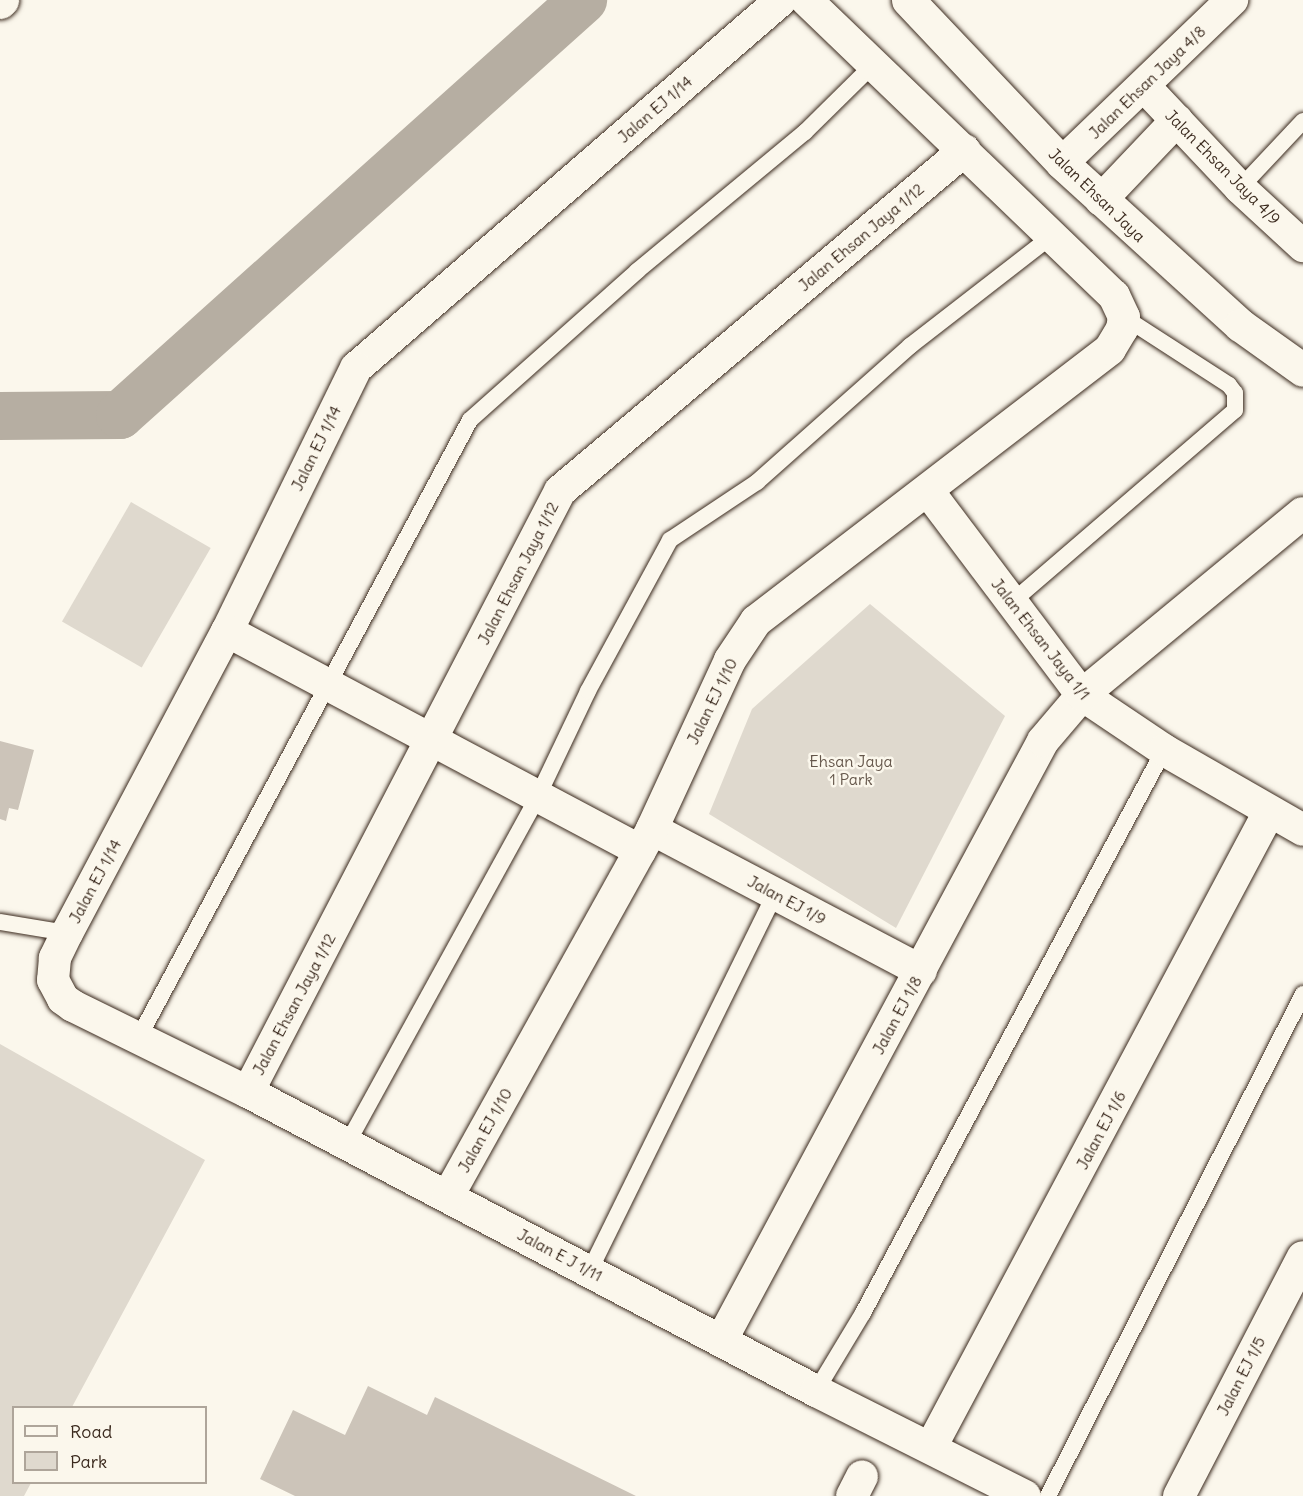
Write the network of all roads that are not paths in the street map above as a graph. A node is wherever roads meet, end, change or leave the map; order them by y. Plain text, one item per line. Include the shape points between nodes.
1 (781, 0) edge
2 (806, 0) edge
3 (908, 0) edge
4 (1232, 0) edge
5 (874, 64) junction
6 (1144, 86) junction
7 (1177, 120) junction
8 (1303, 121) edge
9 (965, 150) junction
10 (1062, 163) junction
11 (1240, 188) junction
12 (1101, 200) junction
13 (1052, 236) junction
14 (1303, 246) edge
15 (1119, 306) junction
16 (1303, 370) edge
17 (928, 491) junction
18 (1303, 513) edge
19 (1011, 602) junction
20 (227, 631) junction
21 (330, 684) junction
22 (1082, 695) junction
23 (432, 739) junction
24 (1164, 750) junction
25 (538, 796) junction
26 (1269, 812) junction
27 (1303, 830) edge
28 (646, 840) junction
29 (775, 894) junction
30 (0, 922) edge
31 (67, 933) junction
32 (921, 971) junction
33 (1303, 994) edge
34 (94, 1016) joint
35 (139, 1037) junction
36 (248, 1092) junction
37 (347, 1144) junction
38 (448, 1196) junction
39 (1303, 1257) edge
40 (590, 1270) junction
41 (721, 1341) junction
42 (816, 1391) junction
43 (931, 1447) junction
44 (1025, 1496) edge
45 (1048, 1496) edge
46 (1179, 1496) edge

1 - 20 street, Jalan EJ 1/14 via 356,368
2 - 5 street
3 - 10 street, Jalan Ehsan Jaya
4 - 6 street, Jalan Ehsan Jaya 4/8
5 - 9 street
5 - 21 lane via 805,132 637,271 470,420
6 - 7 street, Jalan Ehsan Jaya 4/9
6 - 10 street, Jalan Ehsan Jaya 4/8
7 - 11 street, Jalan Ehsan Jaya 4/9
7 - 12 street
8 - 11 lane
9 - 13 street
9 - 23 street, Jalan Ehsan Jaya 1/12 via 560,491
10 - 12 street, Jalan Ehsan Jaya
11 - 14 street, Jalan Ehsan Jaya 4/9
12 - 16 street, Jalan Ehsan Jaya via 1240,325
13 - 15 street
13 - 25 lane via 910,346 757,482 670,540 588,691
15 - 17 street, Jalan EJ 1/10 via 1118,340 1110,349
15 - 19 lane via 1229,385 1235,393 1235,410
17 - 19 street, Jalan Ehsan Jaya 1/1
17 - 28 street, Jalan EJ 1/10 via 756,621 729,660
18 - 22 street, Jalan EJ 1/8
19 - 22 street, Jalan Ehsan Jaya 1/1
20 - 21 street, Jalan EJ 1/9
20 - 31 street, Jalan EJ 1/14
21 - 23 street, Jalan EJ 1/9
21 - 35 lane
22 - 24 street, Jalan Ehsan Jaya 1/1
22 - 32 street, Jalan EJ 1/8 via 1043,741
23 - 25 street, Jalan EJ 1/9
23 - 36 street, Jalan Ehsan Jaya 1/12
24 - 26 street, Jalan Ehsan Jaya 1/1
24 - 42 lane via 863,1313
25 - 28 street, Jalan EJ 1/9
25 - 37 lane
26 - 27 street, Jalan Ehsan Jaya 1/1
26 - 43 street, Jalan EJ 1/6
28 - 29 street, Jalan EJ 1/9
28 - 38 street, Jalan EJ 1/10
29 - 32 street, Jalan EJ 1/9
29 - 40 lane
30 - 31 lane
31 - 34 street, Jalan EJ 1/14 via 56,958 53,980 63,999
32 - 41 street, Jalan EJ 1/8
33 - 45 lane
34 - 35 street, Jalan E J 1/11
35 - 36 street, Jalan E J 1/11
36 - 37 street, Jalan E J 1/11
37 - 38 street, Jalan E J 1/11
38 - 40 street, Jalan E J 1/11
39 - 46 street, Jalan EJ 1/5
40 - 41 street, Jalan E J 1/11
41 - 42 street, Jalan E J 1/11
42 - 43 street, Jalan E J 1/11
43 - 44 street, Jalan E J 1/11

